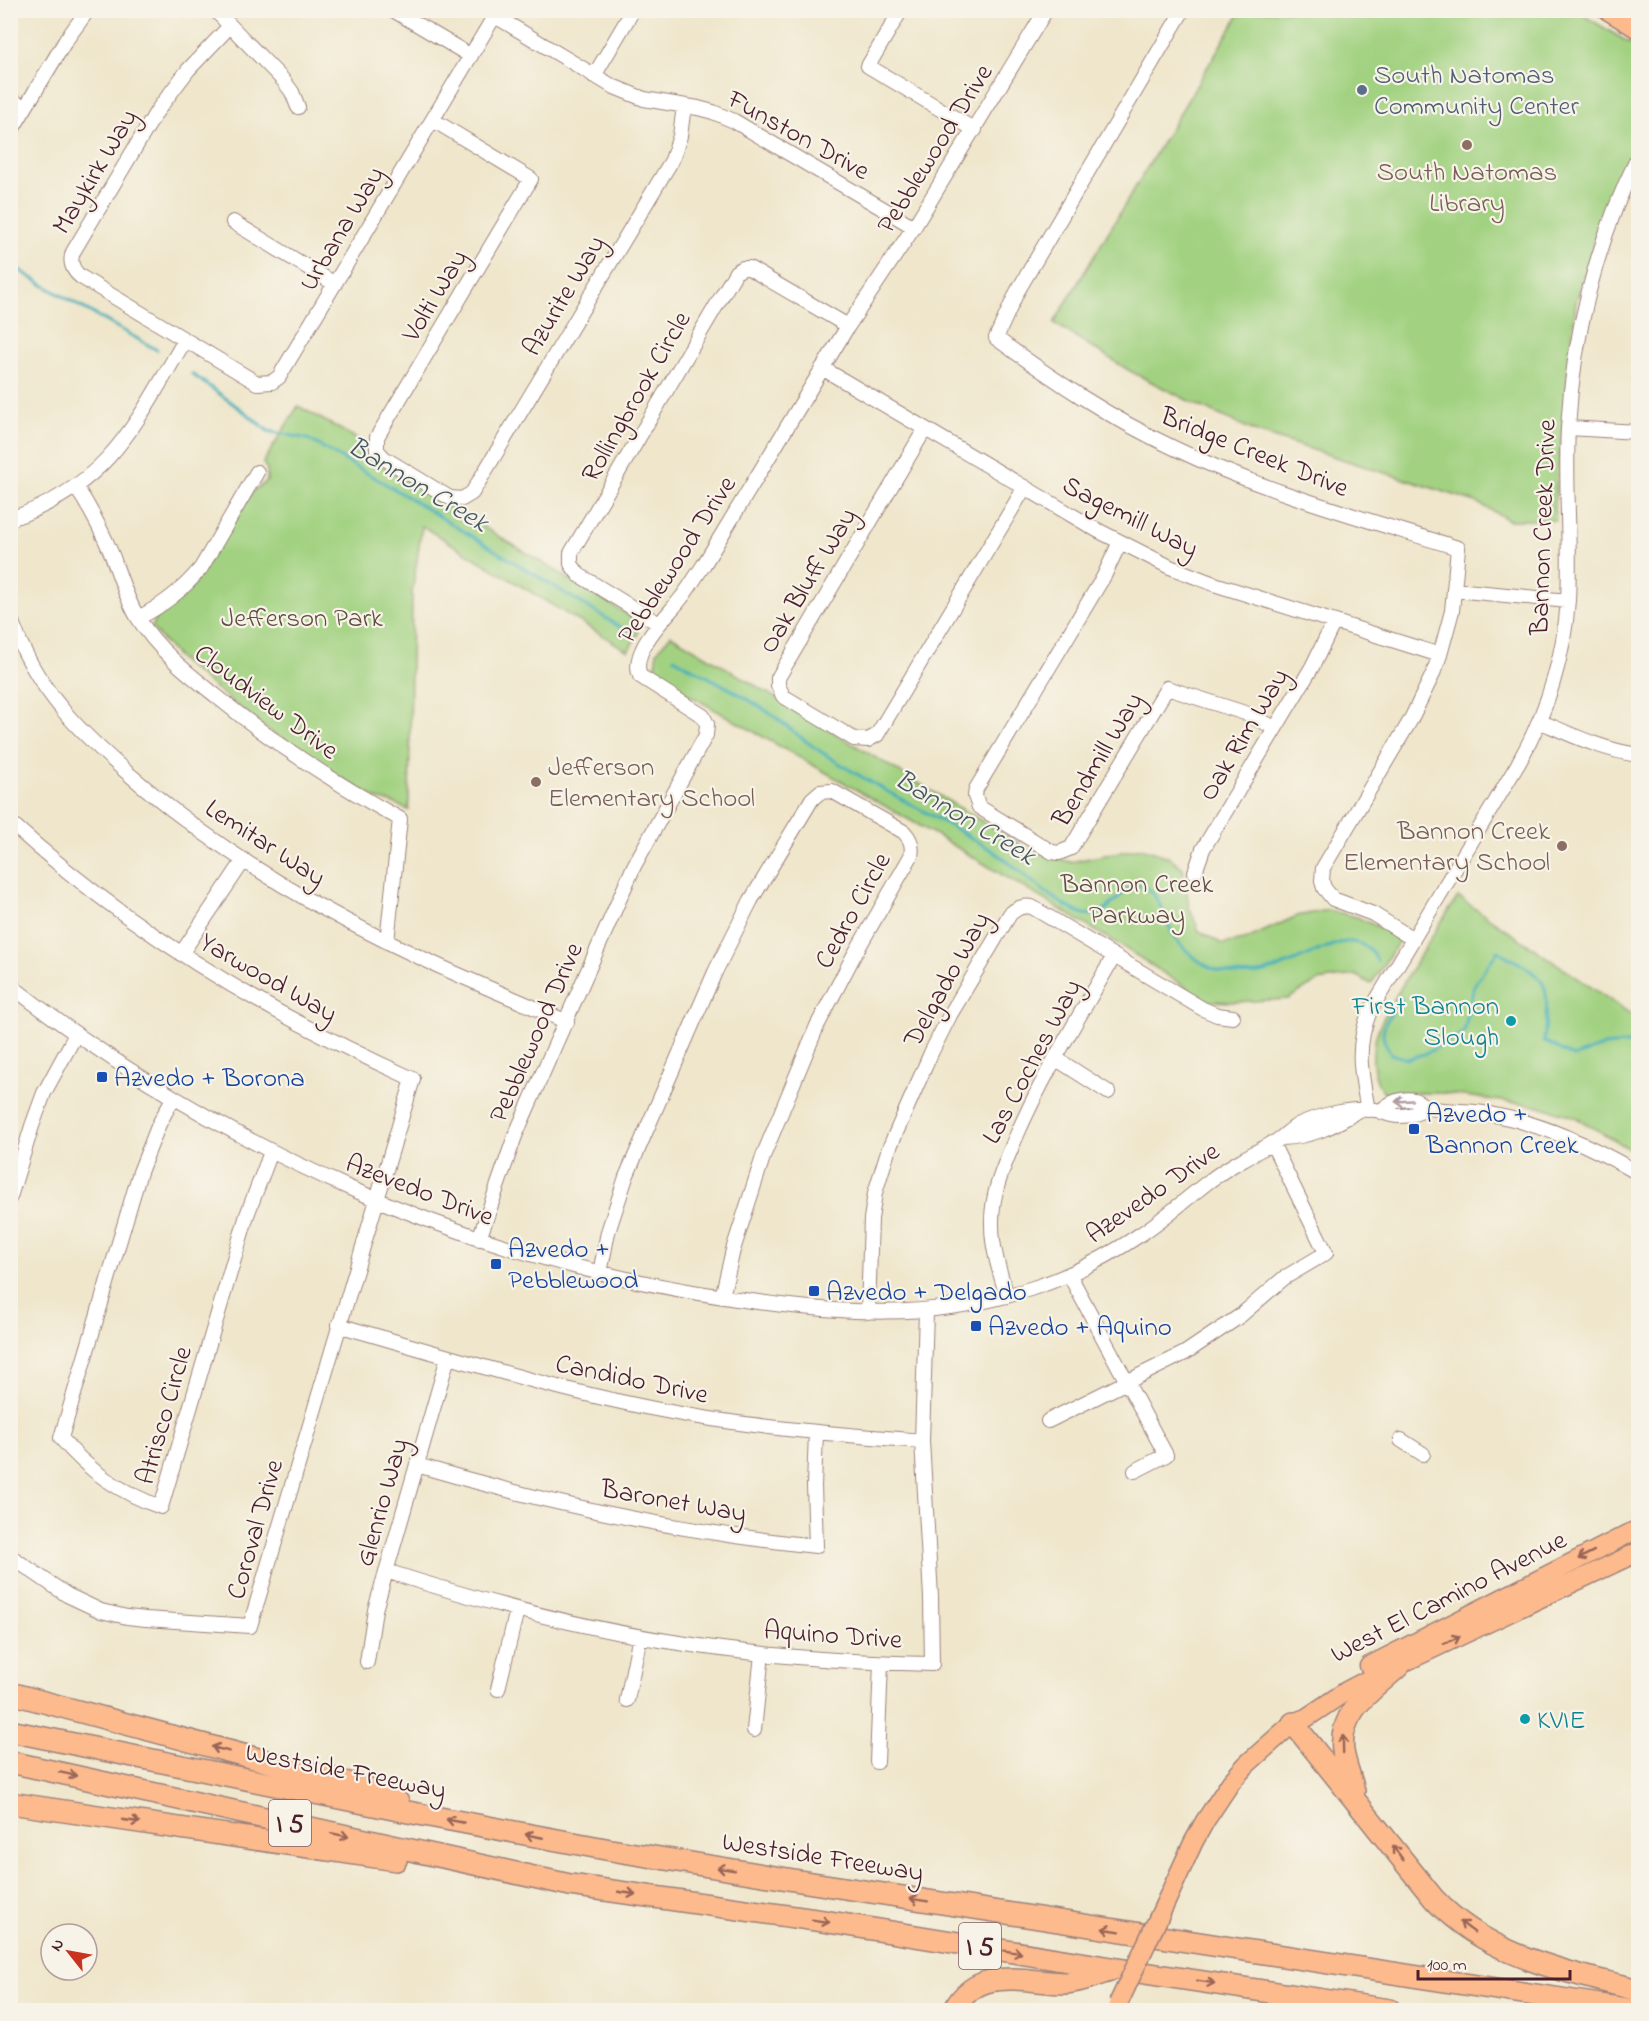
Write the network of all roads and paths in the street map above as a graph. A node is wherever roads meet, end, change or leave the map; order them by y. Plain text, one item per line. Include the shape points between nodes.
1 (215, 10) edge
2 (393, 10) edge
3 (633, 10) edge
4 (901, 10) edge
5 (1046, 10) edge
6 (1183, 10) edge
7 (1607, 10) edge
8 (87, 11) edge
9 (496, 13) edge
10 (1630, 20) edge
11 (229, 27) junction
12 (471, 56) junction
13 (594, 76) junction
14 (10, 99) edge
15 (684, 106) junction
16 (298, 107) dead end
17 (25, 108) junction
18 (433, 120) junction
19 (975, 130) junction
20 (10, 134) edge
21 (1638, 157) edge
22 (232, 222) dead end
23 (915, 227) junction
24 (335, 284) junction
25 (848, 326) junction
26 (185, 340) junction
27 (822, 368) junction
28 (1568, 428) junction
29 (925, 429) junction
30 (1638, 432) edge
31 (257, 472) dead end
32 (76, 487) junction
33 (1025, 487) junction
34 (462, 499) joint
35 (10, 519) edge
36 (1120, 542) junction
37 (1455, 590) junction
38 (1568, 602) junction
39 (10, 616) edge
40 (138, 618) junction
41 (1334, 622) junction
42 (659, 624) junction
43 (1440, 655) junction
44 (1539, 721) junction
45 (1275, 728) junction
46 (1638, 755) edge
47 (10, 822) edge
48 (244, 860) junction
49 (1195, 872) dead end
50 (1413, 939) junction
51 (387, 942) junction
52 (181, 954) junction
53 (1114, 956) junction
54 (10, 985) edge
55 (1233, 1017) dead end
56 (567, 1022) junction
57 (76, 1034) junction
58 (1055, 1058) junction
59 (1108, 1092) dead end
60 (172, 1098) junction
61 (1368, 1111) junction
62 (1277, 1140) junction
63 (271, 1152) junction
64 (1638, 1173) edge
65 (10, 1197) edge
66 (375, 1200) junction
67 (479, 1239) junction
68 (600, 1273) junction
69 (1069, 1274) junction
70 (1007, 1296) junction
71 (722, 1297) junction
72 (926, 1311) junction
73 (868, 1312) junction
74 (338, 1325) junction
75 (448, 1357) junction
76 (1127, 1383) junction
77 (1048, 1421) dead end
78 (816, 1432) junction
79 (1401, 1440) dead end
80 (922, 1441) junction
81 (1423, 1454) dead end
82 (417, 1465) junction
83 (1135, 1471) dead end
84 (1638, 1529) edge
85 (1638, 1551) edge
86 (10, 1556) edge
87 (386, 1571) junction
88 (517, 1610) junction
89 (640, 1636) junction
90 (762, 1654) junction
91 (367, 1662) dead end
92 (881, 1663) junction
93 (1399, 1666) junction
94 (498, 1689) dead end
95 (10, 1693) edge
96 (627, 1701) dead end
97 (1293, 1723) junction
98 (754, 1730) dead end
99 (10, 1731) edge
100 (10, 1762) edge
101 (878, 1762) dead end
102 (1357, 1800) junction
103 (10, 1803) edge
104 (413, 1813) junction
105 (570, 1885) junction
106 (1118, 1969) junction
107 (1638, 1990) edge
108 (1117, 2007) edge
109 (954, 2010) edge
110 (1390, 2010) edge
111 (1632, 2010) edge

1 - 11 street
2 - 12 street
3 - 13 street
4 - 19 street via 868,66
5 - 19 street, Pebblewood Drive
6 - 37 street, Bridge Creek Drive via 1017,292 996,338 1070,390 1175,449 1270,488 1458,548
7 - 10 main road
8 - 17 street
9 - 12 street, Urbana Way
9 - 13 street, Funston Drive
11 - 16 street via 283,80
11 - 26 street, Maykirk Way via 188,70 157,111 72,256 72,267 81,278
12 - 18 street, Urbana Way
13 - 15 street, Funston Drive via 644,99
14 - 17 street
15 - 23 street, Funston Drive via 734,121
15 - 34 street, Azurite Way via 672,160 472,492
17 - 20 street
18 - 24 street, Urbana Way
18 - 34 street, Volti Way via 531,178 377,437 377,450 384,458 450,498
19 - 23 street, Pebblewood Drive
21 - 28 street, Bannon Creek Drive via 1595,271 1576,358
22 - 24 street
23 - 25 street, Pebblewood Drive
24 - 26 street, Urbana Way via 279,377 272,382 257,383
25 - 27 street, Pebblewood Drive
25 - 42 street, Rollingbrook Circle via 749,268 736,272 571,553 571,564 579,575
26 - 32 street via 120,445
27 - 29 street, Sagemill Way
27 - 42 street, Pebblewood Drive via 703,566
28 - 30 street
28 - 38 street, Bannon Creek Drive
29 - 33 street, Sagemill Way
29 - 33 street, Oak Bluff Way via 778,678 783,696 854,739 868,740 877,735
31 - 40 street via 201,568 172,598
32 - 35 street via 48,504
32 - 40 street, Cloudview Drive via 105,538
33 - 36 street, Sagemill Way
36 - 41 street, Sagemill Way via 1214,584
36 - 45 street, Bendmill Way via 1104,576 976,789 979,807 1052,852 1071,848 1167,688 1248,714
37 - 38 street
37 - 43 street
38 - 44 street, Bannon Creek Drive via 1561,652
39 - 48 street, Lemitar Way via 49,693 85,736 172,809
40 - 51 street, Cloudview Drive via 170,658 228,706 319,771 400,819
41 - 43 street, Sagemill Way
41 - 45 street, Oak Rim Way
42 - 56 street, Pebblewood Drive via 640,654 637,669 640,676 703,716 706,735 634,866
43 - 50 street via 1410,721 1323,868 1324,888 1333,899 1373,915
44 - 46 street via 1586,741
44 - 50 street, Bannon Creek Drive via 1518,764
45 - 49 street, Oak Rim Way via 1203,849
47 - 52 street, Yarwood Way via 85,885
48 - 51 street, Lemitar Way
48 - 52 street
50 - 61 street, Bannon Creek Drive via 1370,1011 1361,1037 1360,1065
51 - 56 street, Lemitar Way
52 - 66 street, Yarwood Way via 299,1024 412,1079
53 - 55 street, Delgado Way via 1203,1009
53 - 58 street, Las Coches Way
53 - 73 street, Delgado Way via 1032,907 1019,907 1010,914 950,1015 888,1151 871,1219
54 - 57 street, Azevedo Drive
56 - 67 street, Pebblewood Drive via 515,1136
57 - 60 street, Azevedo Drive
57 - 65 street via 44,1093
58 - 59 street
58 - 70 street, Las Coches Way via 1025,1116 994,1194 993,1241
60 - 63 street, Azevedo Drive
60 - 63 street, Atrisco Circle via 140,1172 61,1438 108,1482 161,1507 247,1215
61 - 62 street, Azevedo Drive via 1342,1112 1296,1125
61 - 64 street, Azevedo Drive via 1390,1102 1414,1100 1428,1108 1486,1113 1535,1125 1594,1148
62 - 69 street, Azevedo Drive via 1211,1179 1142,1234
62 - 76 street via 1326,1253 1284,1278 1213,1335
63 - 66 street, Azevedo Drive
66 - 67 street, Azevedo Drive
66 - 74 street, Coroval Drive
67 - 68 street, Azevedo Drive
68 - 71 street, Azevedo Drive
68 - 71 street, Cedro Circle via 626,1177 733,932 812,799 820,792 832,791 904,832 912,844 911,856 817,1026 764,1154
69 - 70 street, Azevedo Drive
69 - 76 street
70 - 72 street, Azevedo Drive
71 - 73 street, Azevedo Drive
72 - 73 street, Azevedo Drive
72 - 80 street, Aquino Drive
74 - 75 street, Candido Drive
74 - 86 street, Coroval Drive via 250,1626 146,1619 100,1611 67,1595
75 - 78 street, Candido Drive via 657,1410
75 - 82 street, Glenrio Way
76 - 77 street
76 - 83 street via 1166,1455
78 - 80 street, Candido Drive
78 - 82 street, Baronet Way via 816,1545 613,1516
79 - 81 street
80 - 92 street, Aquino Drive via 932,1664
82 - 87 street, Glenrio Way
84 -> 97 main road, West El Camino Avenue via 1333,1685 1298,1710
93 -> 85 main road, West El Camino Avenue
87 - 88 street, Aquino Drive
87 - 91 street, Glenrio Way
88 - 89 street, Aquino Drive
88 - 94 street
89 - 90 street, Aquino Drive
89 - 96 street
90 - 92 street, Aquino Drive
90 - 98 street
92 - 101 street
93 - 97 main road, West El Camino Avenue via 1348,1690
102 -> 93 highway via 1343,1753 1343,1731 1353,1708
104 -> 95 highway via 386,1793
97 - 102 highway
97 - 108 main road, West El Camino Avenue, bridge via 1231,1782 1193,1843
99 - 104 highway, Westside Freeway / I 5
100 -> 105 highway, I 5
107 -> 102 highway via 1545,1966 1479,1936 1434,1899
103 -> 105 highway
111 -> 104 highway, Westside Freeway / I 5 via 806,1882
105 -> 106 highway, I 5
106 - 109 highway via 1067,1983 993,1979 975,1987
106 -> 110 highway, I 5

